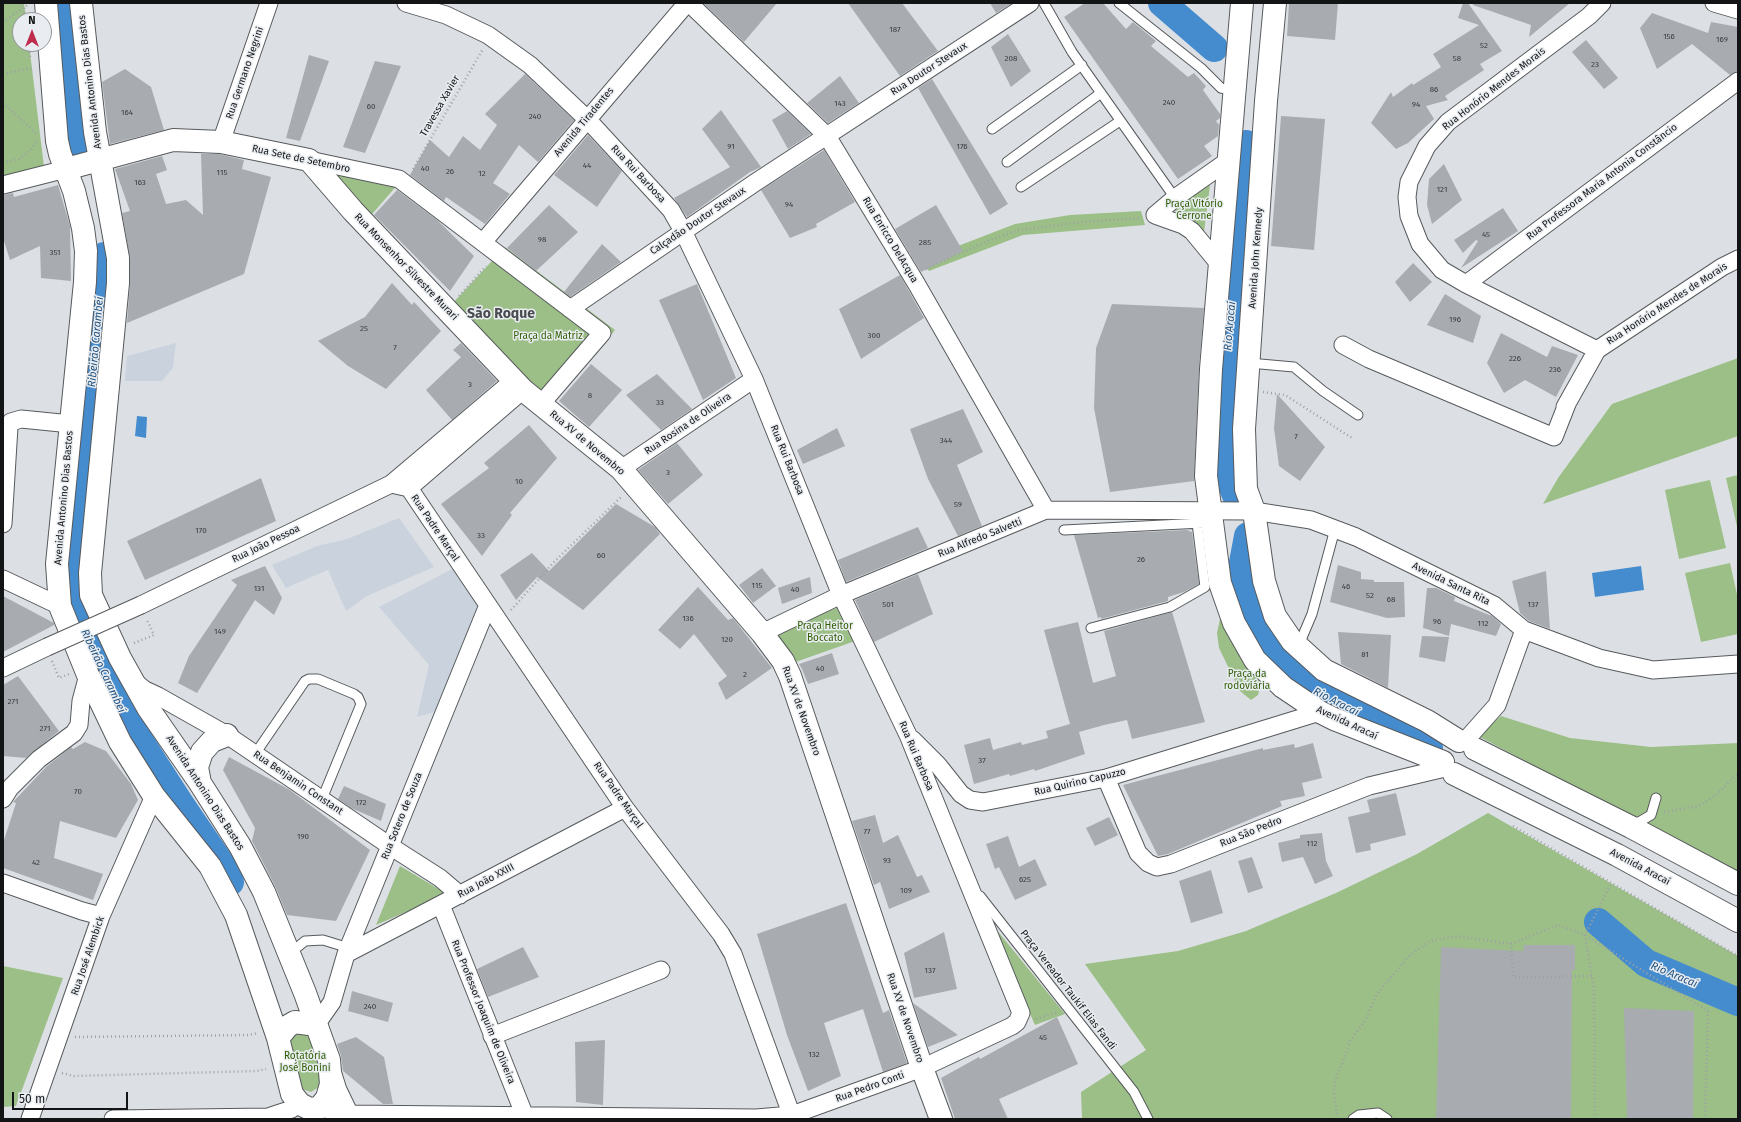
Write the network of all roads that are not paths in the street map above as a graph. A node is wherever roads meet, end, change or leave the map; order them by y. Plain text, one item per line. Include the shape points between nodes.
1 (46, 3) edge
2 (81, 3) edge
3 (269, 3) edge
4 (406, 3) edge
5 (688, 3) edge
6 (1030, 3) edge
7 (1044, 3) edge
8 (1119, 3) edge
9 (1242, 3) edge
10 (1275, 3) edge
11 (1584, 3) edge
12 (1602, 3) edge
13 (1714, 3) edge
14 (1738, 10) edge
15 (1570, 30) junction
16 (1082, 65) junction
17 (1738, 81) edge
18 (1235, 90) junction
19 (1101, 93) junction
20 (587, 119) junction
21 (1120, 121) junction
22 (1233, 122) junction
23 (1265, 125) junction
24 (992, 129) dead end
25 (827, 136) junction
26 (221, 142) junction
27 (309, 160) junction
28 (1229, 160) junction
29 (100, 161) junction
30 (1007, 162) dead end
31 (66, 169) junction
32 (3, 185) edge
33 (1021, 187) dead end
34 (1175, 198) junction
35 (684, 231) junction
36 (483, 242) junction
37 (1738, 259) edge
38 (1220, 265) junction
39 (1466, 284) junction
40 (570, 309) junction
41 (1343, 345) dead end
42 (1597, 350) junction
43 (1249, 363) junction
44 (754, 379) junction
45 (518, 385) junction
46 (541, 404) junction
47 (1358, 415) dead end
48 (71, 424) junction
49 (627, 477) junction
50 (391, 484) junction
51 (409, 488) junction
52 (1046, 510) junction
53 (1251, 511) junction
54 (1210, 516) junction
55 (3, 524) edge
56 (1335, 529) junction
57 (1064, 530) dead end
58 (3, 579) edge
59 (841, 595) junction
60 (488, 605) junction
61 (60, 606) junction
62 (1091, 628) dead end
63 (1524, 630) junction
64 (762, 634) junction
65 (1298, 647) junction
66 (1738, 664) edge
67 (3, 668) edge
68 (87, 671) junction
69 (131, 679) junction
70 (1320, 712) junction
71 (908, 735) junction
72 (227, 736) junction
73 (1467, 744) junction
74 (255, 754) junction
75 (1447, 768) junction
76 (1106, 778) junction
77 (200, 783) junction
78 (154, 796) junction
79 (1656, 798) dead end
80 (3, 799) edge
81 (322, 799) junction
82 (625, 808) junction
83 (1631, 827) junction
84 (390, 846) junction
85 (1617, 855) junction
86 (967, 877) junction
87 (3, 883) edge
88 (1738, 884) edge
89 (460, 895) junction
90 (442, 905) junction
91 (101, 916) junction
92 (1738, 921) edge
93 (348, 951) junction
94 (289, 954) junction
95 (661, 970) dead end
96 (316, 1025) junction
97 (1012, 1026) joint
98 (277, 1033) junction
99 (492, 1036) junction
100 (329, 1060) junction
101 (922, 1068) junction
102 (300, 1110) edge
103 (352, 1117) edge
104 (525, 1117) edge
105 (793, 1117) edge
106 (30, 1119) edge
107 (113, 1119) edge
108 (941, 1119) edge
109 (1148, 1119) edge
110 (1353, 1119) edge
111 (1387, 1119) edge

1 - 31 main road, Avenida Antonino Dias Bastos via 57,141
2 - 29 main road, Avenida Antonino Dias Bastos
3 - 26 street, Rua Germano Negrini
4 - 20 street, Rua Rui Barbosa via 446,15 490,37 530,65
5 - 20 street, Avenida Tiradentes
5 - 25 street, Rua Enricco DelAcqua
6 - 25 street, Rua Doutor Stevaux
7 - 16 lane
8 - 18 lane via 1201,68 1221,88
9 - 18 main road
10 - 23 main road, Avenida John Kennedy
11 - 15 street
12 - 15 street, Rua Honório Mendes Morais
13 - 14 street
15 - 39 street, Rua Honório Mendes Morais via 1448,122 1427,146 1410,182 1407,197 1409,216 1420,244 1442,270
16 - 19 lane
16 - 24 lane
17 - 39 street, Rua Professora Maria Antonia Constâncio
18 - 22 main road
19 - 21 lane
19 - 30 lane
20 - 35 street, Rua Rui Barbosa via 671,210
20 - 36 street, Avenida Tiradentes
21 - 33 lane
21 - 34 lane
22 - 23 main road
22 - 28 main road
23 - 43 main road, Avenida John Kennedy
25 - 35 street, Calçadão Doutor Stevaux
25 - 52 street, Rua Enricco DelAcqua via 912,276
26 - 27 main road, Rua Sete de Setembro
26 - 29 main road, Rua Sete de Setembro via 173,140
27 - 36 street, Rua Sete de Setembro via 399,179
27 - 45 main road, Rua Monsenhor Silvestre Murari via 353,211
28 - 34 street
28 - 38 main road
29 - 31 main road, Avenida Antonino Dias Bastos
29 - 69 main road, Avenida Antonino Dias Bastos via 118,258 118,283 90,573 91,595
31 - 32 street
31 - 48 main road, Avenida Antonino Dias Bastos via 83,228 86,252
34 - 38 street via 1155,215 1192,231
35 - 40 street, Calçadão Doutor Stevaux
35 - 44 street, Rua Rui Barbosa
36 - 40 street
37 - 42 street, Rua Honório Mendes de Morais
38 - 54 main road via 1211,369 1206,476
39 - 42 street, Rua Honório Mendes Morais
40 - 46 street via 602,333
41 - 42 street via 1369,359 1554,438 1566,406
43 - 47 lane via 1294,367
43 - 53 main road, Avenida John Kennedy via 1244,466
44 - 49 street, Rua Rosina de Oliveira
44 - 59 street, Rua Rui Barbosa
45 - 46 main road, Rua XV de Novembro
45 - 50 street, Rua João Pessoa
45 - 51 street
46 - 49 main road, Rua XV de Novembro
48 - 55 street via 21,419 11,422
48 - 61 main road, Avenida Antonino Dias Bastos via 57,564
49 - 64 main road, Rua XV de Novembro
50 - 51 street
50 - 67 street, Rua João Pessoa, bridge via 141,605
51 - 60 street, Rua Padre Marçal
52 - 54 street, Rua Alfredo Salvetti
52 - 59 street, Rua Alfredo Salvetti
53 - 54 street, Rua Alfredo Salvetti
53 - 56 street, Avenida Santa Rita via 1311,520
53 - 65 main road via 1264,581 1275,616
54 - 57 lane
54 - 62 lane via 1204,587 1170,607
54 - 70 main road, Avenida Aracaí via 1220,583 1234,623 1255,660 1283,687
56 - 63 street, Avenida Santa Rita via 1494,605
56 - 65 lane via 1312,614
58 - 61 street
59 - 64 street, Rua Alfredo Salvetti
59 - 71 street, Rua Rui Barbosa
60 - 82 street, Rua Padre Marçal
60 - 84 street, Rua Sotero de Souza
61 - 68 main road, Avenida Antonino Dias Bastos
63 - 66 street, Avenida Santa Rita via 1599,658 1653,670
63 - 73 street via 1497,705
64 - 101 main road, Rua XV de Novembro via 783,661 790,676
65 - 73 main road via 1324,670 1427,721
68 - 78 main road, Avenida Antonino Dias Bastos via 120,742
68 - 80 street via 79,725 74,733 39,759 10,788
69 - 72 street, Rua Benjamin Constant via 145,690
69 - 77 main road, Avenida Antonino Dias Bastos
70 - 75 main road, Avenida Aracaí
70 - 76 street, Rua Quirino Capuzzo
71 - 76 street, Rua Quirino Capuzzo via 938,765 961,794 970,800 994,801
71 - 86 street, Rua Rui Barbosa
72 - 74 street, Rua Benjamin Constant
72 - 77 main road via 212,741 202,752 197,767
73 - 75 main road via 1448,745 1444,750
73 - 75 main road via 1478,754 1476,766 1466,773
73 - 83 main road
74 - 81 street, Rua Benjamin Constant
74 - 81 lane via 309,678 318,679 358,697 361,704
75 - 76 street, Rua São Pedro via 1369,786 1171,864 1157,867 1148,864 1138,853
75 - 85 main road, Avenida Aracaí
77 - 94 main road, Avenida Antonino Dias Bastos via 240,846 264,892
78 - 91 street, Rua José Alembick
78 - 98 main road, Avenida Antonino Dias Bastos via 210,866 236,915
79 - 83 lane via 1651,815
81 - 84 street, Rua Benjamin Constant
82 - 89 street, Rua João XXIII
82 - 105 street, Rua Padre Marçal via 722,934 733,954
83 - 85 main road
83 - 88 main road
84 - 89 street, Rua Benjamin Constant via 440,878
84 - 93 street, Rua Sotero de Souza
85 - 92 main road, Avenida Aracaí
86 - 97 street, Rua Rui Barbosa via 1020,1009 1020,1017
86 - 109 lane, Praça Vereador Taukif Elias Fandi via 991,912 1134,1092
87 - 91 street
89 - 90 street, Rua João XXIII
90 - 93 street, Rua João XXIII
90 - 99 street, Rua Professor Joaquim de Oliveira
91 - 106 street, Rua José Alembick
93 - 94 lane via 323,940 305,941
93 - 96 street, Rua Sotero de Souza via 332,1002
94 - 96 main road, Avenida Antonino Dias Bastos
95 - 99 street
96 - 98 main road via 295,1022
96 - 100 main road
97 - 101 street, Rua Pedro Conti
98 - 102 main road via 284,1064
99 - 104 street, Rua Professor Joaquim de Oliveira
100 - 102 main road via 331,1077 325,1102
100 - 103 street via 338,1090
101 - 105 street, Rua Pedro Conti
101 - 108 main road, Rua XV de Novembro
102 - 103 street, Rua Pedro Conti
102 - 107 street via 268,1117
103 - 104 street, Rua Pedro Conti
104 - 105 street, Rua Pedro Conti
110 - 111 lane via 1359,1115 1378,1113

